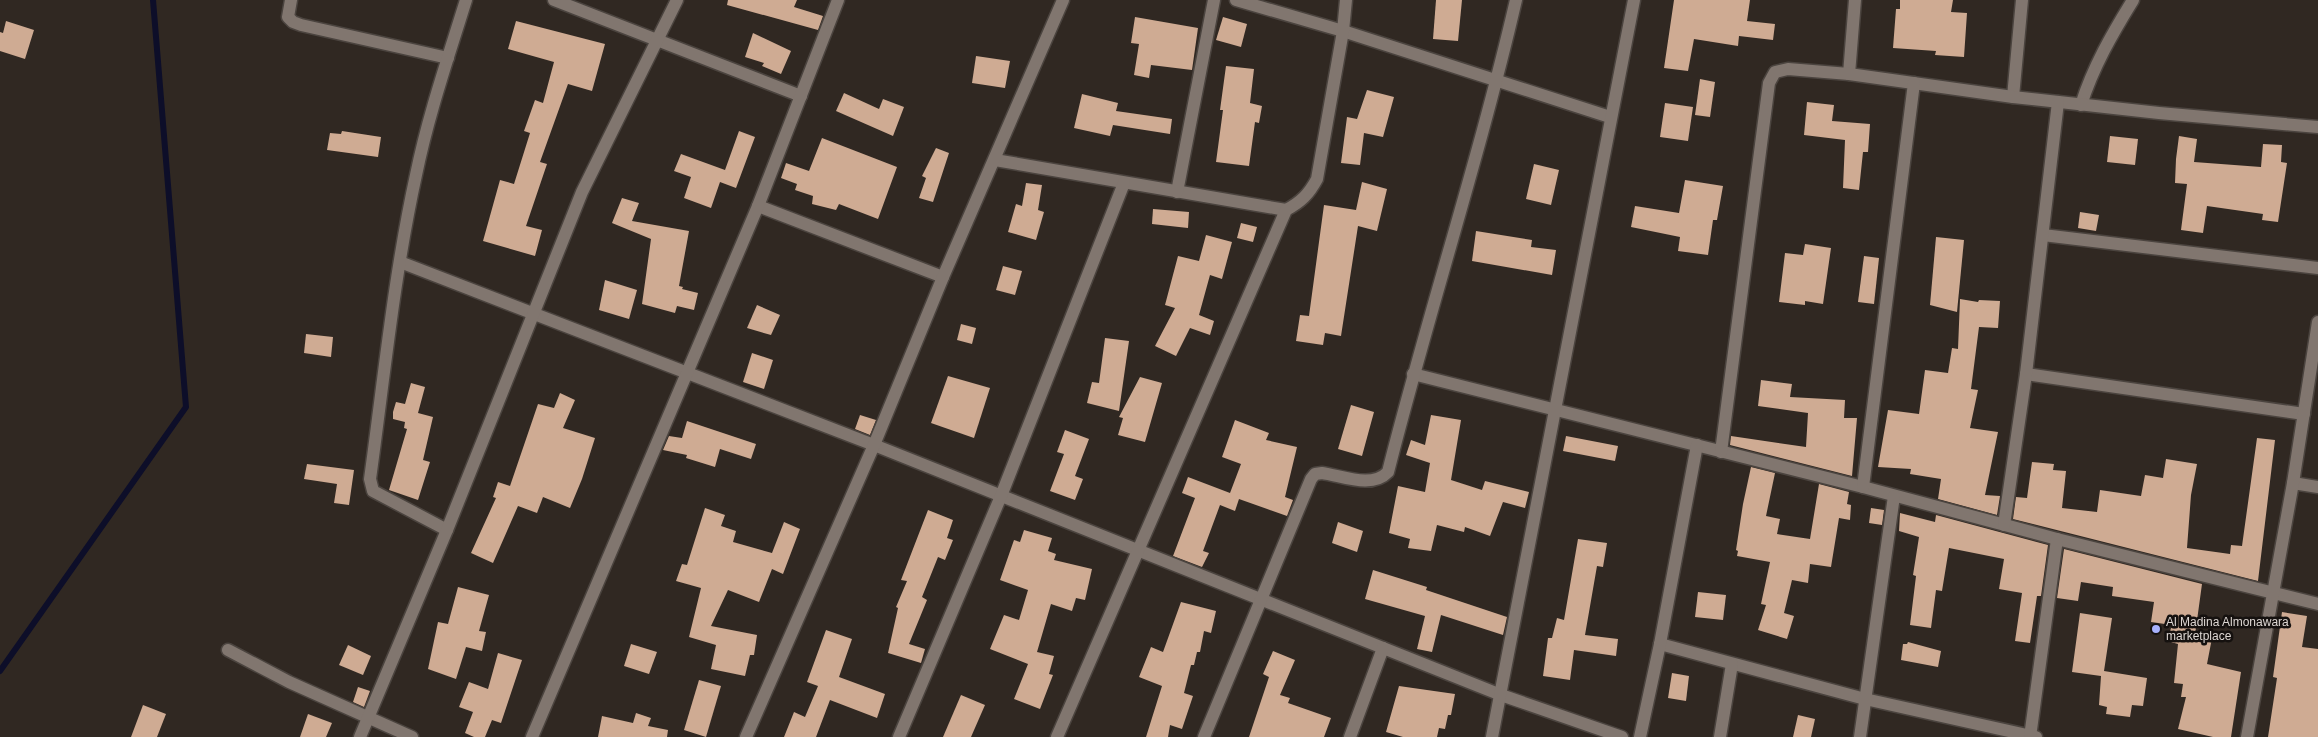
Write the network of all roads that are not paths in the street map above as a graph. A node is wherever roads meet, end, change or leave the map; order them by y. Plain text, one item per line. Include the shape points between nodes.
1 (291, 0) edge
2 (466, 0) edge
3 (555, 0) edge
4 (677, 0) edge
5 (838, 0) edge
6 (1063, 0) edge
7 (1214, 0) edge
8 (1236, 0) edge
9 (1346, 0) edge
10 (1516, 0) edge
11 (1634, 0) edge
12 (1855, 0) edge
13 (2022, 0) edge
14 (2133, 0) edge
15 (1343, 31) junction
16 (656, 41) junction
17 (448, 58) junction
18 (1849, 74) junction
19 (1497, 81) junction
20 (1914, 83) junction
21 (801, 96) junction
22 (2013, 97) junction
23 (2058, 102) junction
24 (2081, 105) junction
25 (1610, 116) junction
26 (2318, 127) edge
27 (995, 160) junction
28 (1124, 183) junction
29 (1177, 192) junction
30 (758, 206) junction
31 (1286, 210) junction
32 (2042, 235) junction
33 (400, 262) junction
34 (2318, 268) edge
35 (943, 277) junction
36 (532, 314) junction
37 (2318, 322) edge
38 (687, 373) junction
39 (1413, 374) junction
40 (2026, 374) junction
41 (1554, 409) junction
42 (2304, 414) junction
43 (874, 445) junction
44 (1697, 446) junction
45 (1721, 452) junction
46 (2293, 483) junction
47 (1863, 487) junction
48 (2318, 487) edge
49 (1001, 496) junction
50 (1894, 496) junction
51 (2004, 525) junction
52 (447, 530) junction
53 (2057, 539) junction
54 (1138, 550) junction
55 (2274, 594) junction
56 (1262, 601) junction
57 (2318, 604) edge
58 (1660, 644) junction
59 (1383, 648) junction
60 (228, 650) dead end
61 (1732, 664) junction
62 (1501, 695) junction
63 (1866, 699) junction
64 (367, 718) junction
65 (360, 737) edge
66 (412, 737) edge
67 (532, 737) edge
68 (746, 737) edge
69 (900, 737) edge
70 (1057, 737) edge
71 (1204, 737) edge
72 (1350, 737) edge
73 (1492, 737) edge
74 (1621, 737) edge
75 (1640, 737) edge
76 (1720, 737) edge
77 (1860, 737) edge
78 (2032, 737) edge
79 (2248, 737) edge

1 - 17 street via 288,17 301,25
2 - 17 street
3 - 16 street
4 - 16 street
5 - 21 street
6 - 27 street
7 - 29 street
8 - 15 street
9 - 15 street
10 - 19 street
11 - 25 street
12 - 18 street
13 - 22 street
14 - 24 street via 2100,56
15 - 19 street
15 - 31 street via 1317,179 1301,201
16 - 21 street
16 - 36 street via 582,192
17 - 33 street via 416,174
18 - 20 street
18 - 45 street via 1788,69 1775,72 1769,83
19 - 25 street
19 - 39 street
20 - 22 street
20 - 47 street
21 - 30 street
22 - 23 street
23 - 24 street
23 - 32 street
24 - 26 street
25 - 41 street
27 - 28 street
27 - 35 street
28 - 29 street
28 - 49 street
29 - 31 street
30 - 35 street
30 - 38 street
31 - 54 street
32 - 34 street
32 - 40 street
33 - 36 street
33 - 52 street via 370,479 372,491
35 - 43 street
36 - 38 street
36 - 52 street
37 - 42 street
38 - 43 street
38 - 67 street
39 - 41 street
39 - 56 street via 1388,472 1372,482 1315,474
40 - 42 street
40 - 51 street
41 - 44 street
41 - 62 street
42 - 46 street
43 - 49 street
43 - 68 street
44 - 45 street
44 - 58 street
45 - 47 street
46 - 48 street
46 - 55 street
47 - 50 street
49 - 54 street
49 - 69 street
50 - 51 street
50 - 63 street
51 - 53 street
52 - 64 street
53 - 55 street
53 - 78 street
54 - 56 street
54 - 70 street
55 - 57 street
55 - 79 street
56 - 59 street
56 - 71 street
58 - 61 street
58 - 75 street
59 - 62 street
59 - 72 street
60 - 64 street
61 - 63 street
61 - 76 street
62 - 73 street
62 - 74 street
63 - 77 street
63 - 78 street
64 - 65 street
64 - 66 street

